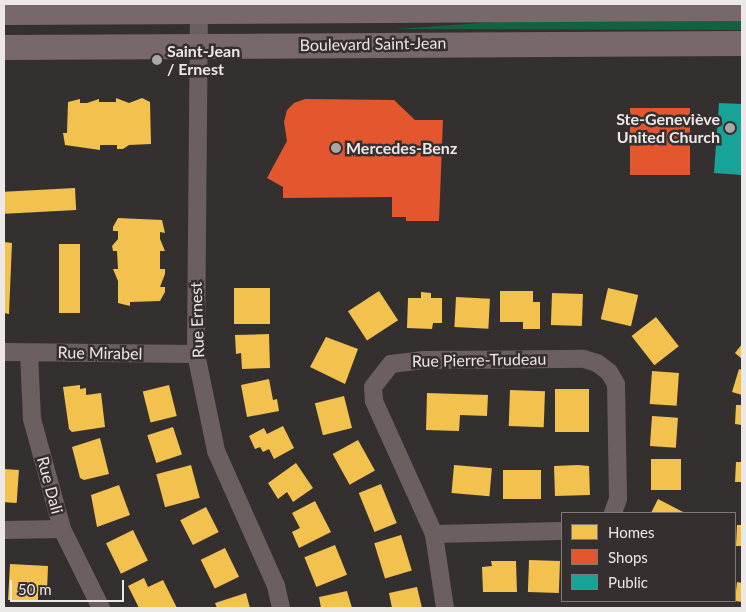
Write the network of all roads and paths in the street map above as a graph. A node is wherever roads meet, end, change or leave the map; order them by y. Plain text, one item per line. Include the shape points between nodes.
1 (199, 7) edge
2 (742, 8) edge
3 (4, 12) edge
4 (742, 42) edge
5 (199, 46) junction
6 (4, 47) edge
7 (4, 352) edge
8 (29, 353) junction
9 (196, 354) junction
10 (613, 512) edge
11 (62, 529) junction
12 (4, 530) edge
13 (561, 531) edge
14 (434, 534) junction
15 (101, 608) edge
16 (281, 608) edge
17 (445, 608) edge

1 - 2 main road, Boulevard Saint-Jean
1 - 3 main road, Boulevard Saint-Jean
1 - 5 street, Rue Ernest
4 - 5 main road, Boulevard Saint-Jean
5 - 6 main road, Boulevard Saint-Jean
5 - 9 street, Rue Ernest
7 - 8 street, Rue Mirabel
8 - 9 street, Rue Mirabel
8 - 11 street, Rue Dali via 32,418
9 - 16 street, Rue Ernest via 216,451 276,586
10 - 14 street, Rue Pierre-Trudeau via 618,498 616,384 609,372 584,359 404,361 391,364 380,374 374,387 374,401
11 - 12 street
11 - 15 street, Rue Dali
13 - 14 street
14 - 17 street, Rue Pierre-Trudeau

